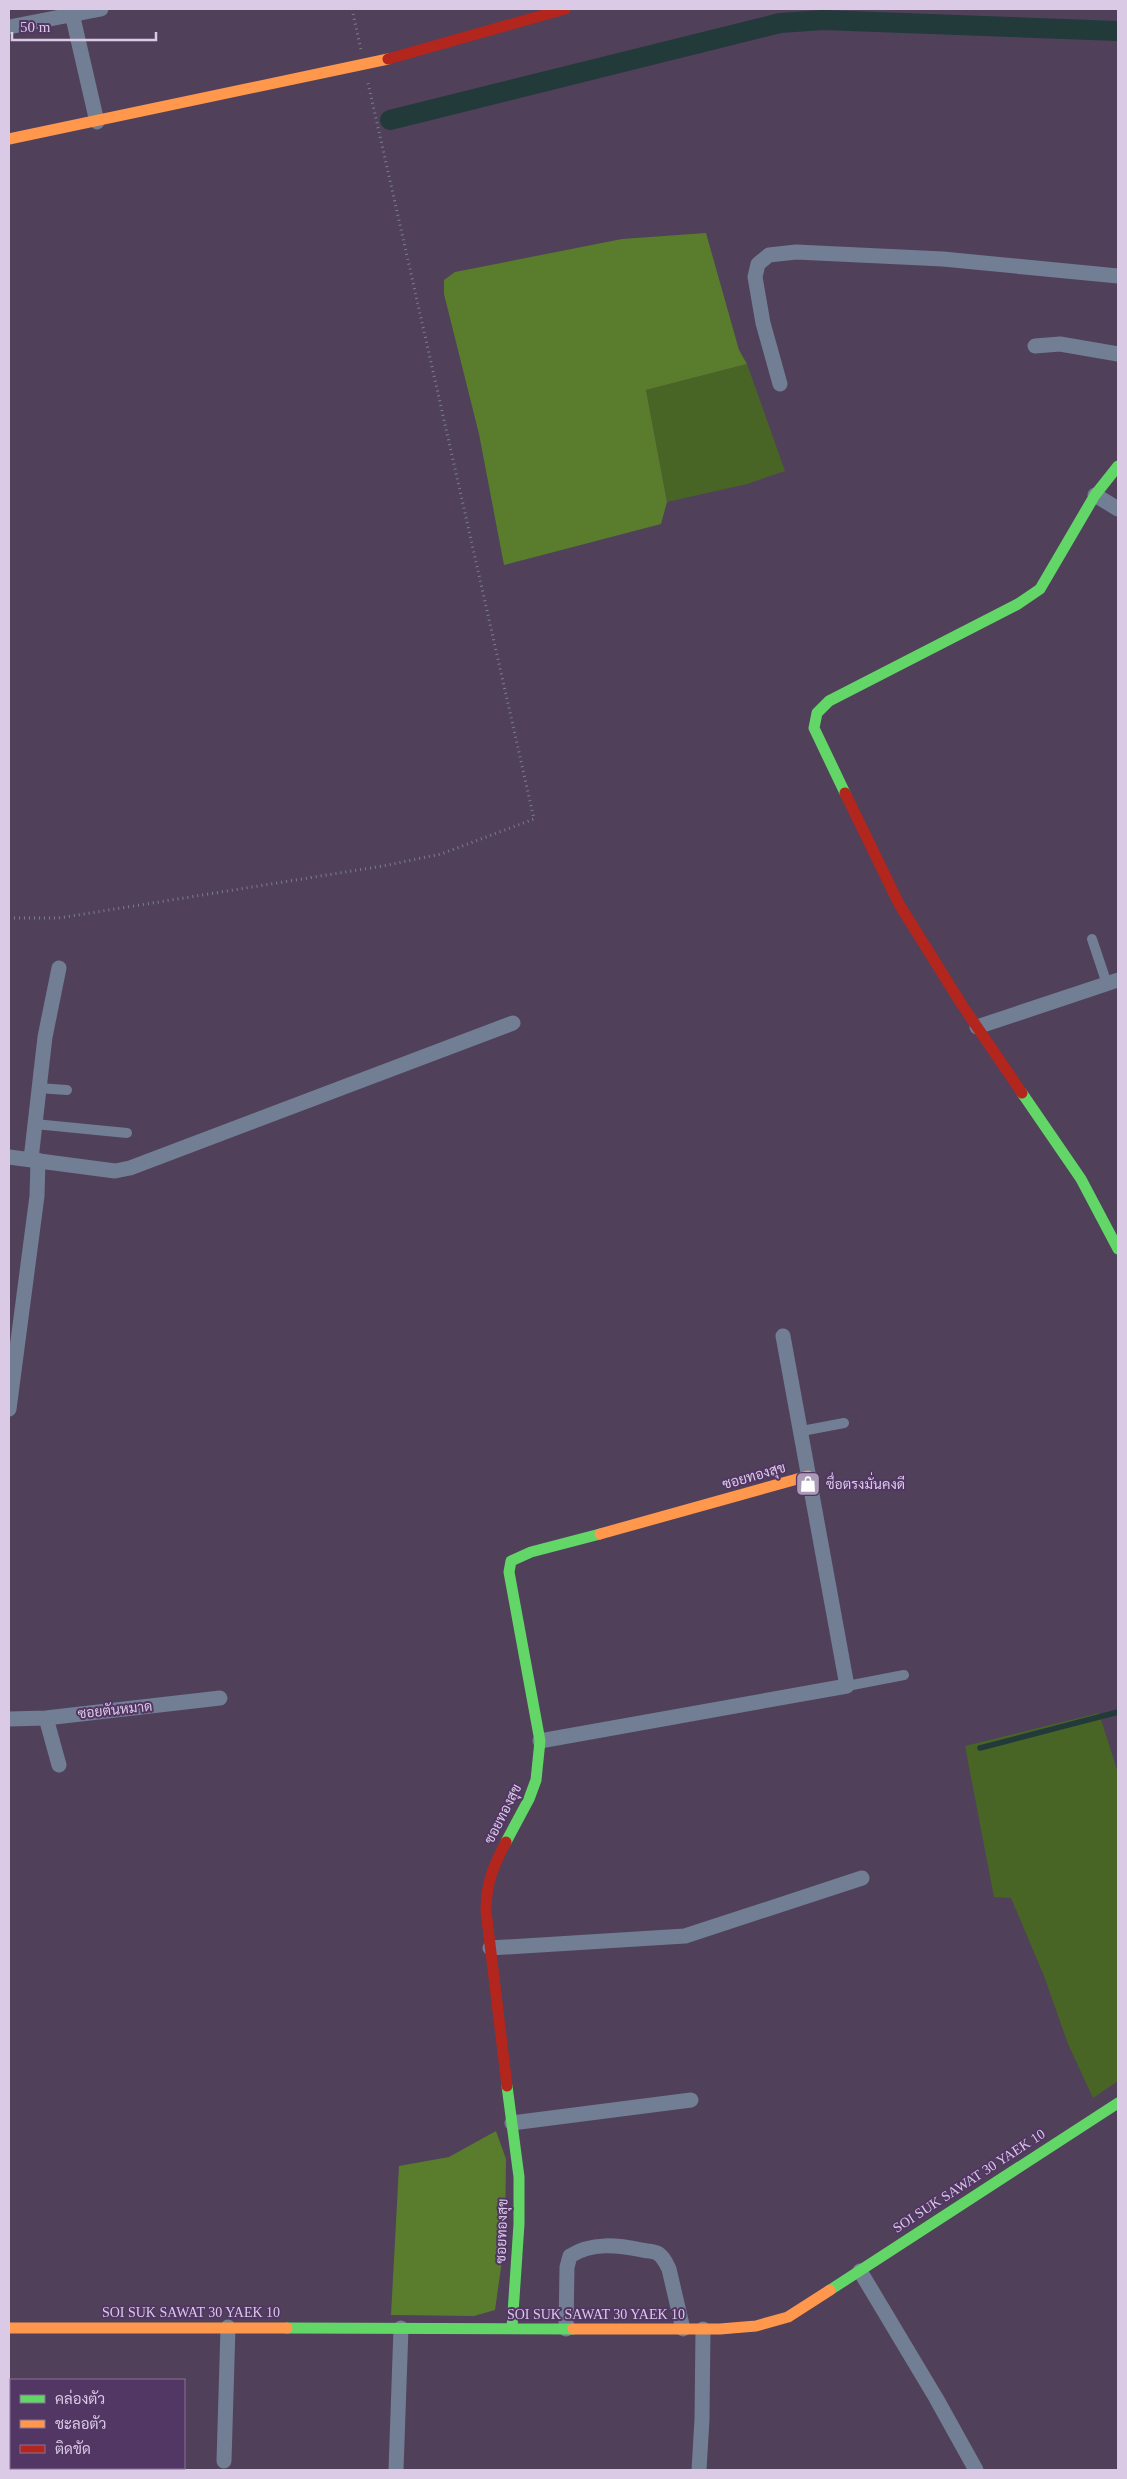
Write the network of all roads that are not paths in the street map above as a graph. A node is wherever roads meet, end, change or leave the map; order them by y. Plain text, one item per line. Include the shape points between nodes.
1 (101, 9) edge
2 (565, 9) edge
3 (72, 12) edge
4 (9, 27) edge
5 (97, 122) junction
6 (9, 139) edge
7 (1118, 276) edge
8 (1035, 346) dead end
9 (1118, 354) edge
10 (780, 384) dead end
11 (1118, 466) edge
12 (1095, 495) junction
13 (1118, 509) edge
14 (1092, 939) dead end
15 (59, 968) dead end
16 (1113, 982) edge
17 (513, 1023) dead end
18 (977, 1027) junction
19 (38, 1088) junction
20 (67, 1090) dead end
21 (35, 1124) junction
22 (127, 1133) dead end
23 (9, 1157) edge
24 (34, 1160) junction
25 (1117, 1242) edge
26 (783, 1336) dead end
27 (9, 1409) edge
28 (844, 1423) dead end
29 (802, 1431) junction
30 (808, 1476) junction
31 (904, 1675) dead end
32 (847, 1686) junction
33 (220, 1698) dead end
34 (46, 1718) junction
35 (9, 1719) edge
36 (540, 1741) junction
37 (59, 1764) dead end
38 (862, 1878) dead end
39 (490, 1948) junction
40 (691, 2100) dead end
41 (1118, 2102) edge
42 (512, 2123) junction
43 (860, 2271) junction
44 (228, 2327) junction
45 (9, 2328) edge
46 (401, 2328) junction
47 (512, 2328) junction
48 (566, 2329) junction
49 (703, 2329) junction
50 (683, 2330) junction
51 (224, 2461) dead end
52 (396, 2470) edge
53 (699, 2470) edge
54 (976, 2470) edge

1 - 3 street
2 - 5 street via 364,66
3 - 4 street
3 - 5 street
5 - 6 street
7 - 10 street via 943,259 796,252 769,255 758,264 755,277 763,323
8 - 9 street via 1060,344
11 - 12 street
12 - 13 street
12 - 18 street via 1040,589 1018,604 819,708 814,719 814,728 887,882
14 - 16 lane
15 - 19 street
16 - 18 street
17 - 24 street via 130,1168 115,1171
18 - 25 street via 1081,1179
19 - 20 lane
19 - 21 street
21 - 22 lane
21 - 24 street
23 - 24 street
24 - 27 street via 37,1196
26 - 29 street
28 - 29 lane
29 - 30 street
30 - 32 street
30 - 36 street, ซอยทองสุข via 531,1552 511,1561 509,1572
31 - 32 lane
32 - 36 street
33 - 34 street, ซอยตันหมาด
34 - 35 street, ซอยตันหมาด
34 - 37 street
36 - 39 street, ซอยทองสุข via 536,1780 493,1866 486,1889
38 - 39 street via 685,1936
39 - 42 street, ซอยทองสุข
40 - 42 street
41 - 43 street, SOI SUK SAWAT 30 YAEK 10
42 - 47 street, ซอยทองสุข via 519,2177
43 - 49 street, SOI SUK SAWAT 30 YAEK 10 via 782,2320 736,2329
43 - 54 street
44 - 45 street, SOI SUK SAWAT 30 YAEK 10
44 - 46 street, SOI SUK SAWAT 30 YAEK 10
44 - 51 street
46 - 47 street, SOI SUK SAWAT 30 YAEK 10
46 - 52 street
47 - 48 street, SOI SUK SAWAT 30 YAEK 10
48 - 50 street, SOI SUK SAWAT 30 YAEK 10
48 - 50 street via 570,2256 595,2246 620,2246 657,2253 664,2259
49 - 50 street, SOI SUK SAWAT 30 YAEK 10
49 - 53 street

